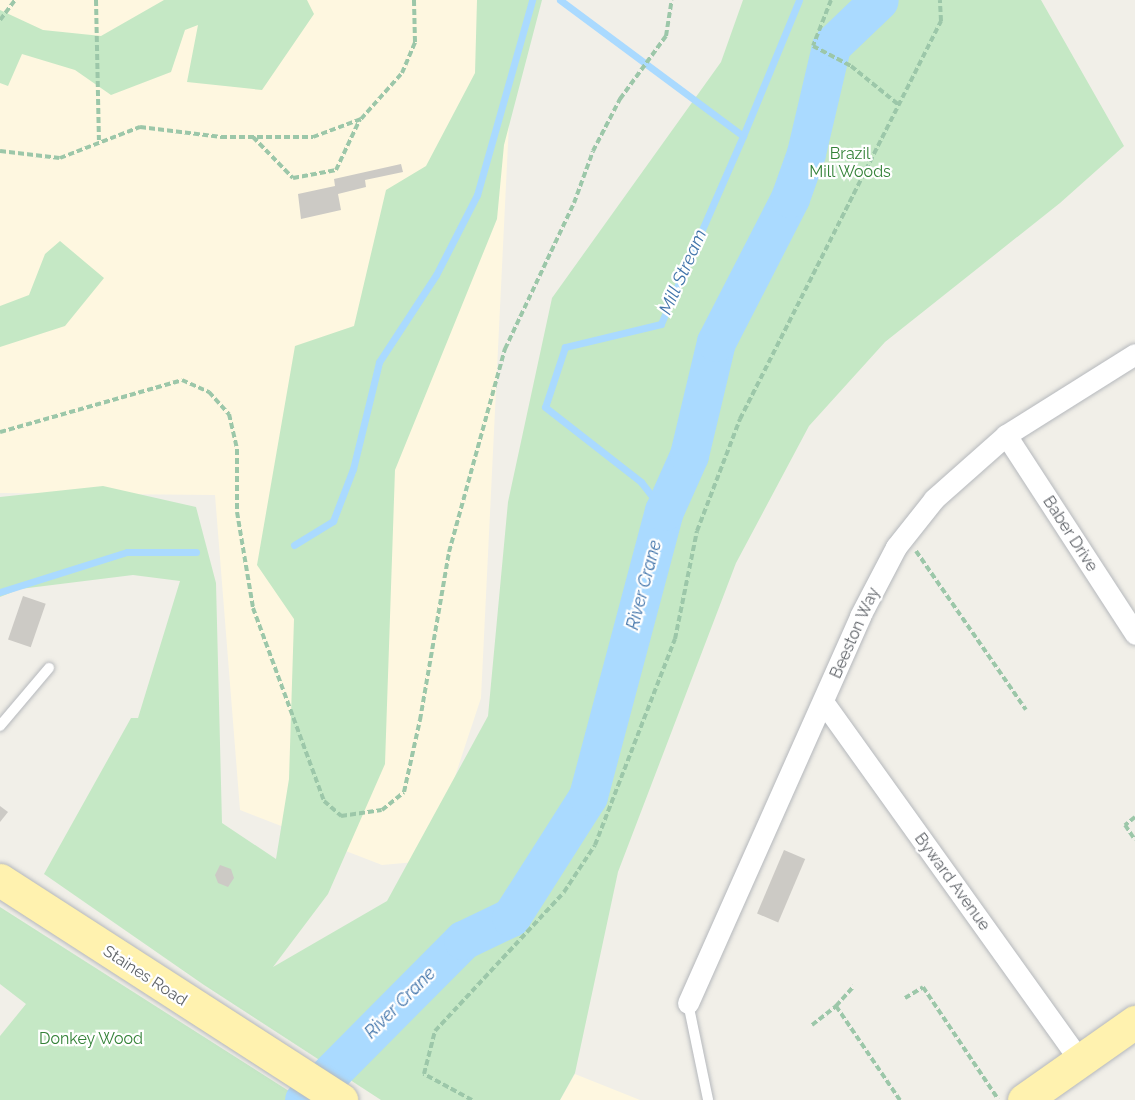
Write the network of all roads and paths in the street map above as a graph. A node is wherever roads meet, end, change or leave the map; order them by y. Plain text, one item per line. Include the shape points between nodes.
1 (15, 0) edge
2 (96, 0) edge
3 (414, 0) edge
4 (672, 0) edge
5 (831, 0) edge
6 (940, 0) edge
7 (0, 20) edge
8 (899, 105) junction
9 (361, 119) junction
10 (253, 137) junction
11 (99, 140) junction
12 (0, 151) edge
13 (1135, 354) edge
14 (0, 432) edge
15 (1006, 435) junction
16 (903, 537) junction
17 (1135, 634) edge
18 (49, 668) dead end
19 (824, 702) junction
20 (1026, 710) dead end
21 (0, 726) edge
22 (1135, 817) edge
23 (1135, 840) edge
24 (0, 880) edge
25 (854, 986) dead end
26 (905, 998) dead end
27 (688, 1003) joint
28 (836, 1006) junction
29 (1135, 1022) edge
30 (812, 1025) dead end
31 (1080, 1061) junction
32 (341, 1100) edge
33 (472, 1100) edge
34 (708, 1100) edge
35 (900, 1100) edge
36 (998, 1100) edge
37 (1024, 1100) edge

1 - 7 path
2 - 11 path
3 - 9 path via 415,42 402,72
4 - 14 path via 666,36 635,78 593,151 574,203 505,349 449,552 404,792 382,810 340,816 324,801 253,608 237,512 237,449 229,414 209,393 182,380
5 - 8 path via 813,46 850,66
6 - 8 path via 941,21
8 - 33 path via 740,420 697,531 675,639 595,845 564,892 435,1031 424,1074
9 - 10 path via 313,137
9 - 10 path via 336,170 293,178
10 - 11 path via 141,127
11 - 12 path via 60,158
13 - 15 street, Beeston Way
15 - 16 street, Beeston Way via 934,499
15 - 17 street, Baber Drive
16 - 19 street, Beeston Way via 860,616
16 - 20 path via 924,559
18 - 21 lane
19 - 27 street, Beeston Way
19 - 31 street, Byward Avenue
22 - 23 path via 1125,825
24 - 32 main road, Staines Road
25 - 28 path
26 - 36 path via 923,987
27 - 34 lane
28 - 30 path
28 - 35 path
29 - 31 main road
31 - 37 main road

